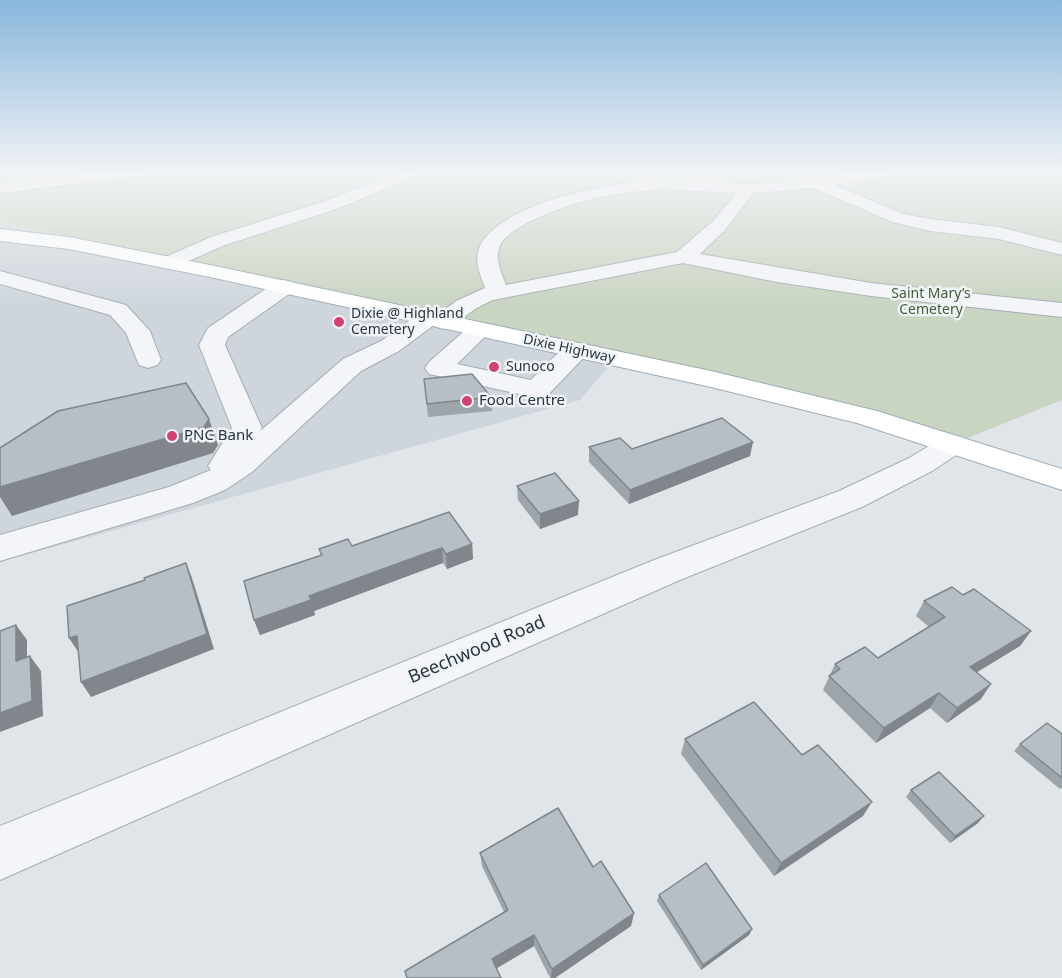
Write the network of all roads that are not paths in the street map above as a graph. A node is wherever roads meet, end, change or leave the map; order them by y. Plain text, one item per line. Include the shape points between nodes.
1 (295, 217) edge
2 (529, 217) edge
3 (728, 217) edge
4 (895, 217) edge
5 (0, 222) edge
6 (0, 235) edge
7 (69, 243) junction
8 (1062, 249) edge
9 (683, 257) junction
10 (168, 263) junction
11 (0, 277) edge
12 (284, 287) junction
13 (498, 292) junction
14 (1062, 310) edge
15 (436, 320) junction
16 (480, 330) junction
17 (577, 351) junction
18 (148, 360) dead end
19 (952, 444) junction
20 (1062, 480) edge
21 (213, 483) junction
22 (0, 548) edge
23 (0, 853) edge

1 - 10 street
2 - 13 street via 501,233 489,248 487,258
3 - 9 street
4 - 8 street via 999,233
5 - 7 main road, Dixie Highway via 45,232
6 - 7 main road, Dixie Highway
7 - 10 main road, Dixie Highway
9 - 13 street
9 - 14 street via 883,292
10 - 12 main road, Dixie Highway
11 - 18 street via 118,310 138,331
12 - 15 main road, Dixie Highway
12 - 21 street via 217,333 212,345 247,428
13 - 15 street
15 - 16 main road, Dixie Highway
15 - 21 street via 352,365 241,465
16 - 17 main road, Dixie Highway
16 - 17 street via 438,368 537,390
17 - 19 main road, Dixie Highway via 798,399
19 - 20 main road, Dixie Highway
19 - 23 street, Beechwood Road via 883,484 669,568
21 - 22 street

